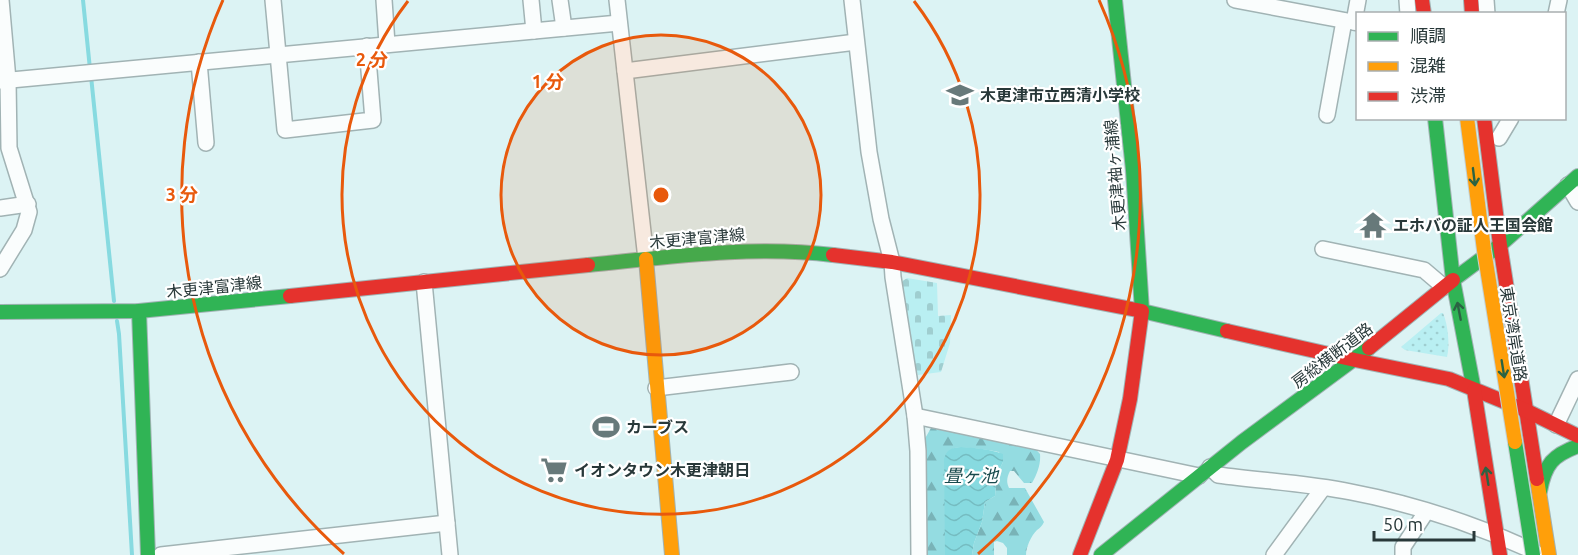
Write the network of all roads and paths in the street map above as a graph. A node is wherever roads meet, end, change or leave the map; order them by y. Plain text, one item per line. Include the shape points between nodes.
1 (1, 0) edge
2 (273, 0) edge
3 (384, 0) edge
4 (531, 0) edge
5 (560, 0) edge
6 (617, 0) edge
7 (852, 0) edge
8 (1115, 0) edge
9 (1235, 0) edge
10 (1358, 0) edge
11 (1277, 4) edge
12 (1352, 22) edge
13 (619, 23) junction
14 (564, 28) junction
15 (534, 31) junction
16 (856, 42) junction
17 (387, 44) junction
18 (367, 46) junction
19 (278, 55) junction
20 (199, 62) junction
21 (625, 71) junction
22 (4, 80) edge
23 (1327, 115) dead end
24 (1421, 120) edge
25 (1435, 120) edge
26 (1467, 120) edge
27 (1485, 120) edge
28 (1497, 120) edge
29 (1510, 120) edge
30 (206, 143) dead end
31 (1494, 144) junction
32 (1439, 152) junction
33 (1573, 181) edge
34 (1578, 202) edge
35 (28, 204) junction
36 (0, 208) edge
37 (1500, 245) junction
38 (1323, 249) dead end
39 (1467, 256) dead end
40 (646, 259) junction
41 (892, 262) junction
42 (0, 269) edge
43 (1471, 279) dead end
44 (424, 282) junction
45 (1449, 284) junction
46 (139, 311) junction
47 (1142, 311) junction
48 (0, 312) edge
49 (1355, 360) junction
50 (791, 372) dead end
51 (1578, 379) edge
52 (1488, 383) dead end
53 (657, 388) junction
54 (1474, 389) junction
55 (1491, 406) dead end
56 (1527, 411) junction
57 (915, 416) junction
58 (1556, 425) junction
59 (1578, 436) edge
60 (1578, 446) edge
61 (1117, 460) junction
62 (1204, 472) junction
63 (1323, 488) junction
64 (1539, 492) junction
65 (1426, 512) junction
66 (447, 523) junction
67 (1512, 532) dead end
68 (1496, 534) junction
69 (148, 555) edge
70 (161, 555) edge
71 (450, 555) edge
72 (672, 555) edge
73 (919, 555) edge
74 (1080, 555) edge
75 (1101, 555) edge
76 (1274, 555) edge
77 (1403, 555) edge
78 (1500, 555) edge
79 (1516, 555) edge
80 (1533, 555) edge
81 (1542, 555) edge
82 (1549, 555) edge

1 - 22 street
2 - 19 street
3 - 17 street
4 - 15 street
5 - 14 street
6 - 13 street
7 - 16 street
8 - 47 main road, 木更津袖ヶ浦線 via 1133,170
9 - 11 street
10 - 12 street
11 - 12 street
12 - 23 street
13 - 14 street
13 - 21 street
14 - 15 street
15 - 17 street
16 - 21 street
16 - 41 street via 869,152
17 - 18 street
18 - 19 street
18 - 19 street via 373,120 285,130
19 - 20 street
20 - 22 street
20 - 30 street
21 - 40 street
22 - 35 street via 9,148
24 - 32 street via 1425,143
25 - 32 main road
26 -> 80 main road, 東京湾岸道路, bridge
27 - 31 main road
28 - 31 street
29 - 31 street
31 - 37 main road
32 - 45 main road
33 - 34 street
33 - 37 main road, 房総横断道路
35 - 36 street
35 - 42 street via 24,230
37 - 45 main road, 房総横断道路
37 - 56 main road
38 - 45 street via 1425,270
39 - 43 main road
40 - 41 main road, 木更津富津線 via 783,250
40 - 44 main road, 木更津富津線
40 - 53 main road
41 - 47 main road, 木更津富津線
41 - 57 street
44 - 46 main road, 木更津富津線
44 - 66 street
45 - 49 main road, 房総横断道路
54 -> 45 main road
46 - 48 main road, 木更津富津線
46 - 69 main road
47 - 49 main road, 木更津富津線
47 - 61 main road
49 - 54 main road, 木更津富津線 via 1449,379
49 - 62 main road, 房総横断道路
50 - 53 street
51 - 58 street
52 - 55 main road, 東京湾岸道路
53 - 72 main road
54 - 56 main road, 木更津富津線
68 -> 54 main road
56 - 58 main road, 木更津富津線
56 - 64 main road
57 - 61 street
57 - 73 street
58 - 59 main road, 木更津富津線
60 - 64 main road via 1553,457 1541,478
61 - 62 street
61 - 74 main road
62 - 63 street
62 - 75 main road, 房総横断道路
63 - 65 street
63 - 76 street
64 - 82 main road
65 - 68 street
65 - 77 street via 1403,547
66 - 70 street
66 - 71 street
67 - 79 main road
68 - 78 main road
68 - 81 street

